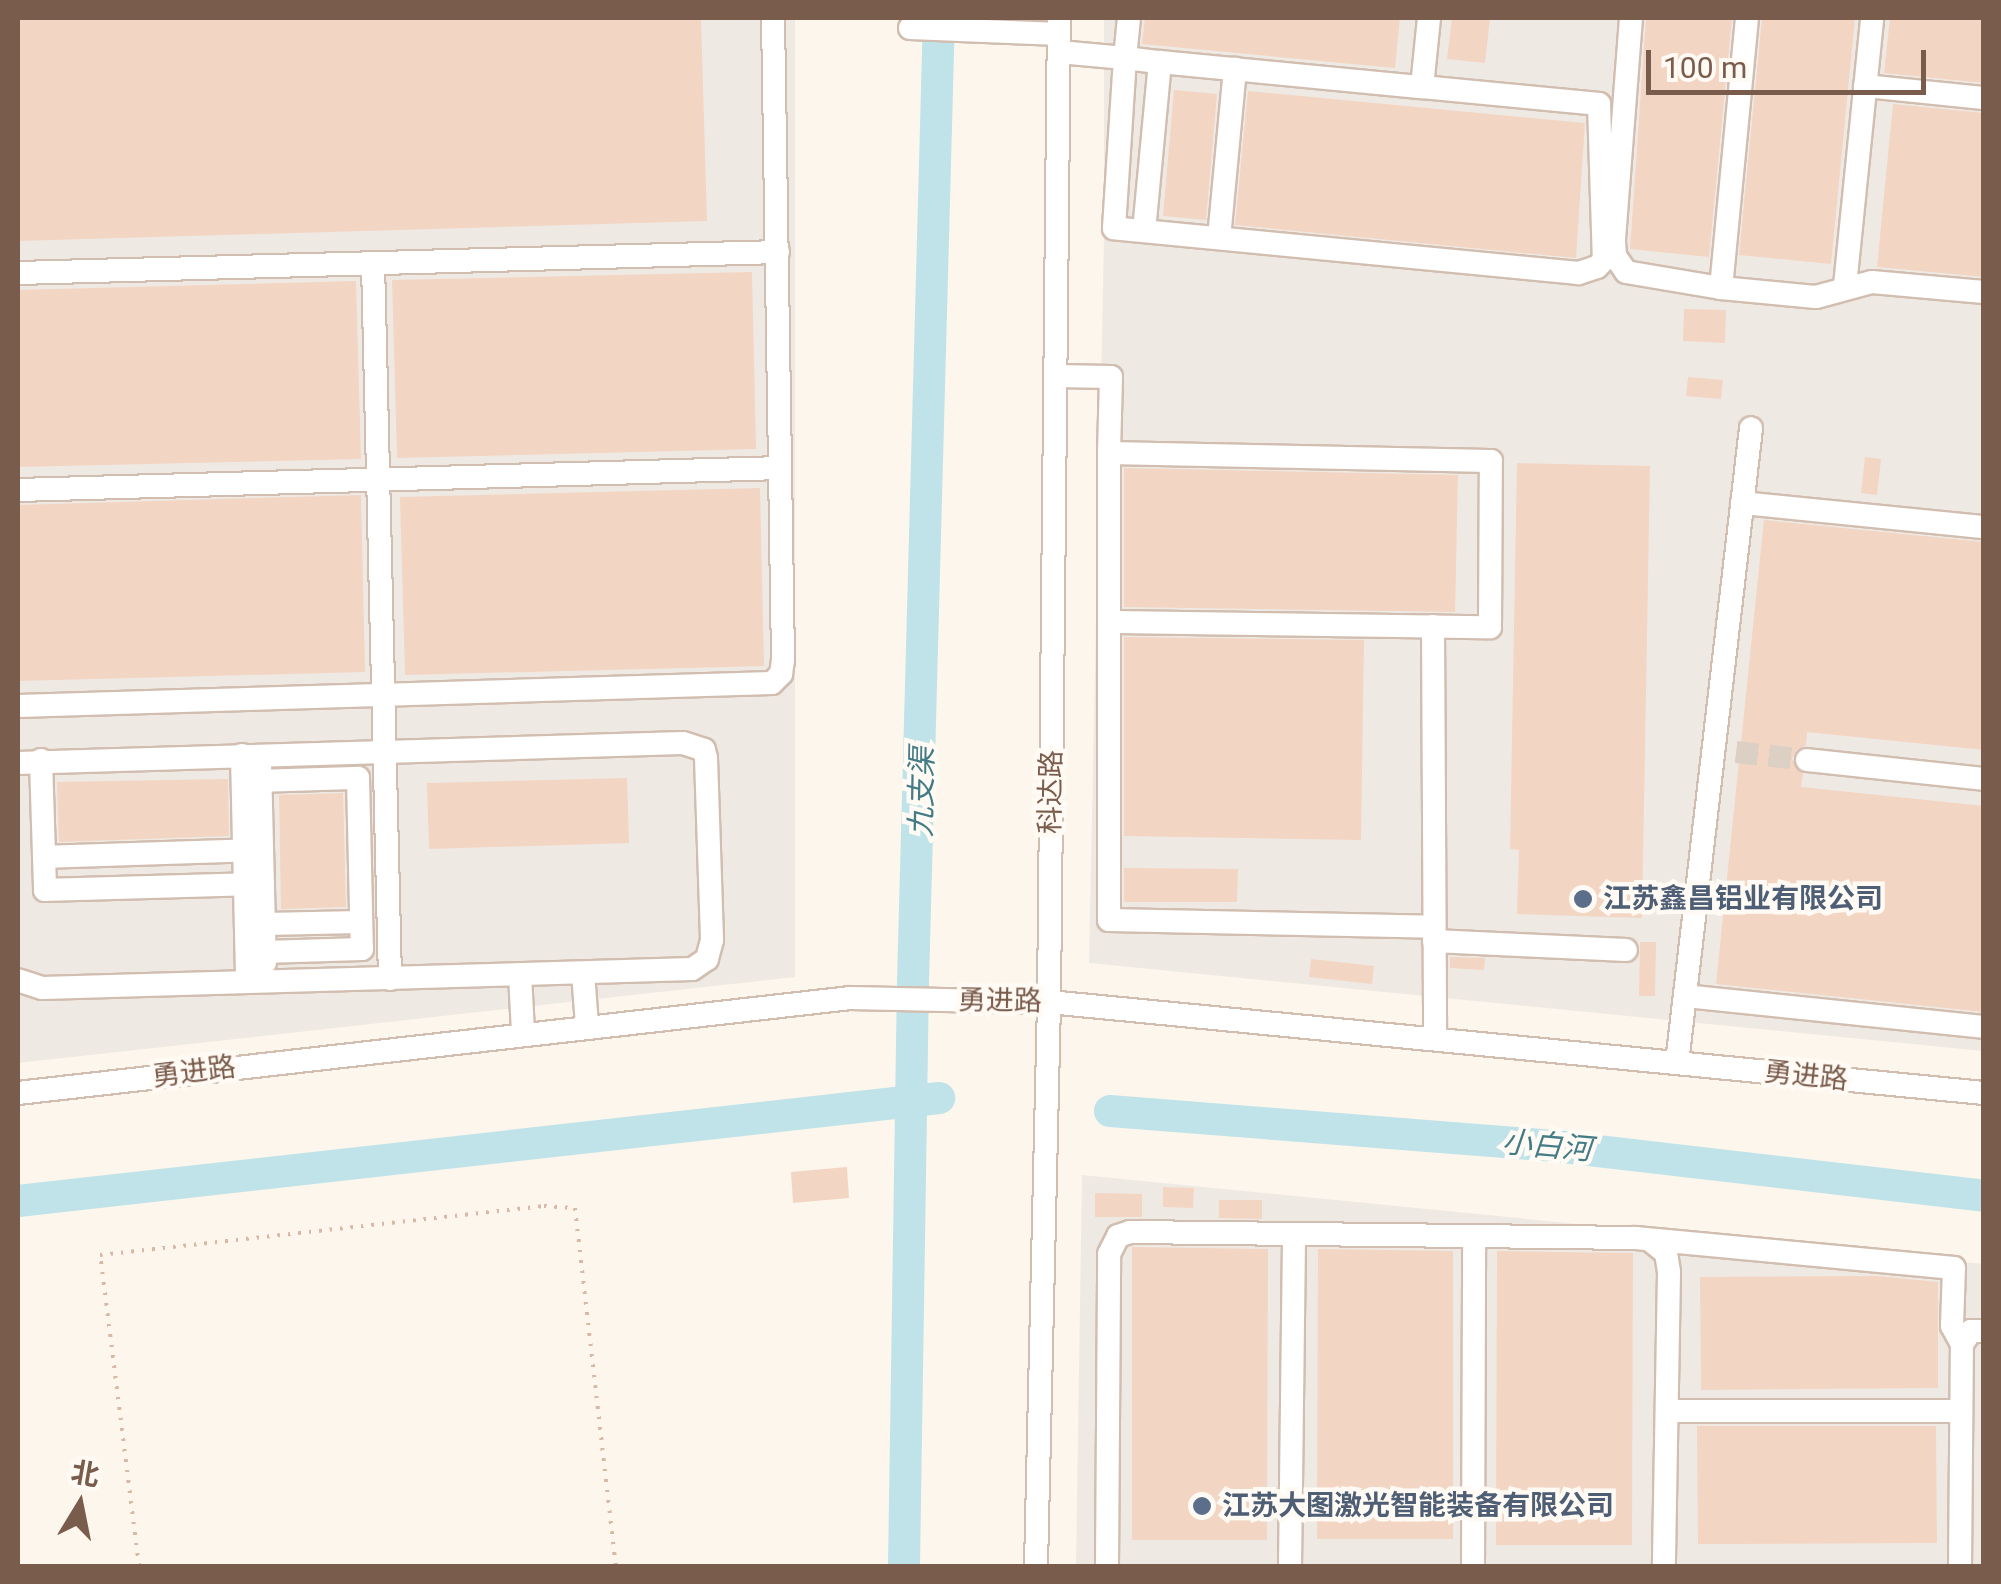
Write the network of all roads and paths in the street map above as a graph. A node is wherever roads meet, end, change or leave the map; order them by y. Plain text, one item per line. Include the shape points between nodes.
1 (774, 18) edge
2 (1129, 18) edge
3 (1429, 18) edge
4 (1631, 18) edge
5 (1746, 18) edge
6 (1872, 18) edge
7 (910, 28) dead end
8 (1059, 35) edge
9 (1126, 58) junction
10 (1160, 62) junction
11 (1235, 69) junction
12 (1865, 86) junction
13 (1422, 87) junction
14 (1984, 98) edge
15 (1144, 230) junction
16 (1219, 238) junction
17 (778, 252) junction
18 (373, 264) junction
19 (18, 273) edge
20 (1846, 286) junction
21 (1721, 288) junction
22 (1984, 292) edge
23 (1056, 376) junction
24 (1750, 428) dead end
25 (1109, 453) junction
26 (780, 468) junction
27 (378, 480) junction
28 (18, 490) edge
29 (1742, 503) junction
30 (1984, 528) edge
31 (1109, 622) junction
32 (1433, 626) junction
33 (383, 697) junction
34 (18, 706) edge
35 (385, 751) junction
36 (250, 754) junction
37 (42, 760) junction
38 (1807, 760) tunnel mouth
39 (18, 763) edge
40 (1984, 780) edge
41 (260, 781) junction
42 (253, 851) junction
43 (169, 853) junction
44 (110, 855) junction
45 (44, 857) junction
46 (388, 859) junction
47 (360, 861) junction
48 (254, 885) junction
49 (170, 887) junction
50 (111, 889) junction
51 (362, 922) junction
52 (264, 924) junction
53 (1434, 934) junction
54 (1626, 950) dead end
55 (264, 952) junction
56 (582, 973) junction
57 (520, 974) junction
58 (390, 978) junction
59 (18, 980) edge
60 (256, 982) junction
61 (1685, 996) junction
62 (1049, 1002) junction
63 (587, 1025) junction
64 (1984, 1027) edge
65 (523, 1033) junction
66 (1434, 1040) junction
67 (1677, 1063) junction
68 (18, 1092) edge
69 (1984, 1093) edge
70 (1294, 1234) junction
71 (1474, 1236) junction
72 (1651, 1241) junction
73 (1984, 1331) edge
74 (1962, 1344) junction
75 (1962, 1410) junction
76 (1666, 1412) junction
77 (139, 1566) edge
78 (616, 1566) edge
79 (1036, 1566) edge
80 (1106, 1566) edge
81 (1290, 1566) edge
82 (1472, 1566) edge
83 (1664, 1566) edge
84 (1960, 1566) edge

1 - 17 street
2 - 9 street
3 - 13 street
4 - 21 street via 1615,256 1636,276
5 - 21 street
6 - 12 street
7 - 8 street
8 - 9 street
8 - 23 street, 科达路
9 - 10 street
9 - 15 street via 1114,228
10 - 11 street
10 - 15 street
11 - 13 street
11 - 16 street
12 - 14 street
12 - 20 street
13 - 16 street via 1599,104 1605,247 1597,268 1578,273
15 - 16 street
17 - 18 street
17 - 26 street
18 - 19 street
18 - 27 street
20 - 21 street via 1816,297
20 - 22 street via 1872,282
23 - 25 street via 1111,377
23 - 62 street, 科达路
24 - 29 street
25 - 31 street
25 - 32 street via 1492,461 1490,627
26 - 27 street
26 - 33 street via 784,660 772,683
27 - 28 street
27 - 33 street
29 - 30 street
29 - 61 street via 1724,751
31 - 32 street
31 - 53 street via 1109,920
32 - 53 street
33 - 34 street
33 - 35 street
35 - 36 street
35 - 46 street
35 - 56 street via 659,744 704,750 712,940 707,958 692,970
36 - 37 street
36 - 41 street
36 - 42 street
37 - 39 street
37 - 45 street
38 - 40 street
41 - 42 street
41 - 47 street via 358,778
42 - 43 street
42 - 48 street
43 - 44 street
43 - 49 street
44 - 45 street
44 - 50 street
45 - 50 street via 45,890
46 - 47 street
46 - 58 street
47 - 51 street
48 - 49 street
48 - 52 street
48 - 60 street
49 - 50 street
51 - 52 street
51 - 55 street via 362,948
52 - 55 street
53 - 54 street
53 - 66 street
55 - 60 street
56 - 57 street
56 - 63 street
57 - 58 street
57 - 65 street
58 - 60 street
59 - 60 street via 42,988
61 - 64 street
61 - 67 street
62 - 63 street, 勇进路 via 850,998
62 - 66 street, 勇进路
62 - 79 street, 科达路
63 - 65 street, 勇进路
65 - 68 street, 勇进路
66 - 67 street, 勇进路
67 - 69 street, 勇进路
70 - 71 street
70 - 80 street via 1130,1232 1113,1242
70 - 81 street
71 - 72 street
71 - 82 street
72 - 74 street via 1954,1268 1952,1326
72 - 76 street via 1666,1252 1669,1272
73 - 74 street via 1972,1331
74 - 75 street
75 - 76 street
75 - 84 street
76 - 83 street
77 - 78 path via 100,1255 544,1206 575,1208

